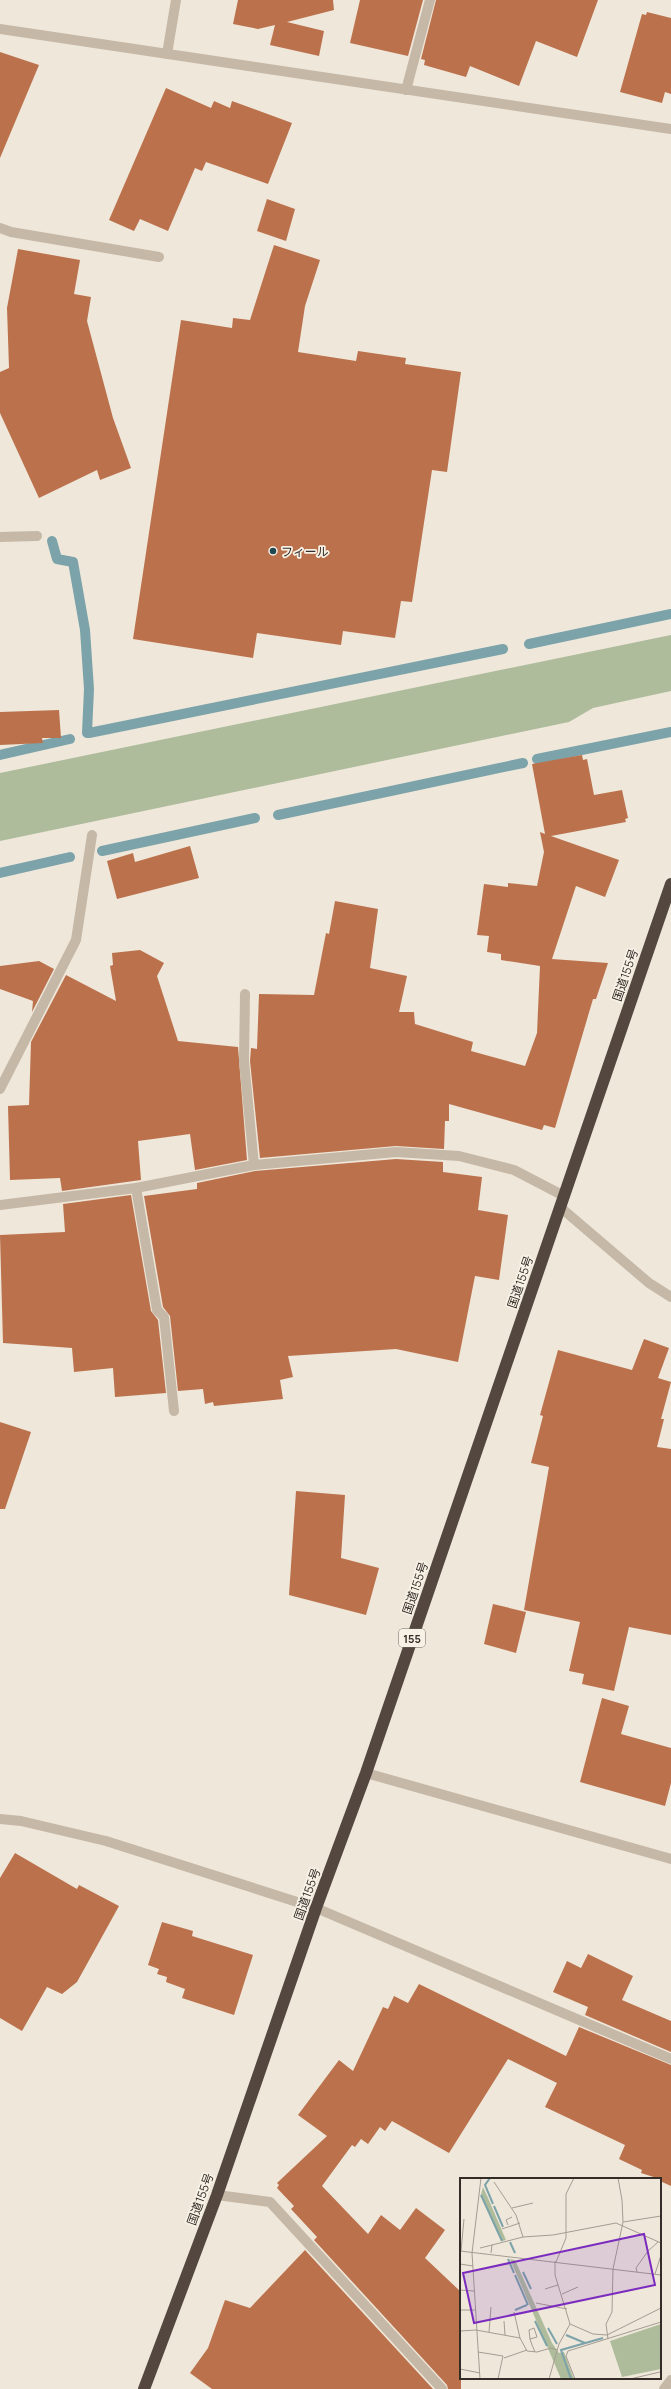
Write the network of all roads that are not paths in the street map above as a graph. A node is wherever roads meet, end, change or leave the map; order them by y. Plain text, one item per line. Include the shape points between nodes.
1 (176, 0) edge
2 (430, 0) edge
3 (0, 29) edge
4 (167, 54) junction
5 (406, 90) junction
6 (671, 129) edge
7 (0, 228) edge
8 (159, 257) dead end
9 (36, 536) dead end
10 (0, 537) edge
11 (92, 834) dead end
12 (671, 884) edge
13 (245, 994) dead end
14 (0, 1089) edge
15 (254, 1165) junction
16 (136, 1188) junction
17 (562, 1201) junction
18 (0, 1205) edge
19 (671, 1297) edge
20 (174, 1411) dead end
21 (366, 1773) junction
22 (0, 1819) edge
23 (671, 1859) edge
24 (316, 1908) junction
25 (671, 2059) edge
26 (217, 2195) junction
27 (671, 2380) edge
28 (144, 2389) edge
29 (442, 2389) edge
30 (664, 2389) edge

1 - 4 street
2 - 5 street
3 - 4 street
4 - 5 street
5 - 6 street
7 - 8 street
9 - 10 street
11 - 14 street via 76,940
12 - 17 highway, 国道155号 / 155
13 - 15 street via 244,1061
15 - 16 street
15 - 17 street via 396,1152 459,1156 514,1170
16 - 18 street
16 - 20 street via 157,1310 164,1316
17 - 19 street via 649,1283
17 - 21 highway, 国道155号 / 155
21 - 23 street
21 - 24 highway, 国道155号 / 155
22 - 24 street via 21,1821 106,1840
24 - 25 street
24 - 26 highway, 国道155号 / 155
26 - 28 highway, 国道155号 / 155
26 - 29 street via 270,2202
27 - 30 street

